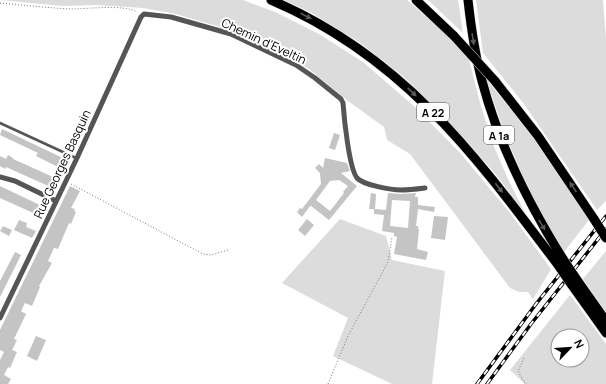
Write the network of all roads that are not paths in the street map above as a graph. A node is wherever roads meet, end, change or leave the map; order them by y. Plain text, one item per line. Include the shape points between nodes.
1 (271, 0) edge
2 (416, 0) edge
3 (468, 0) edge
4 (141, 17) joint
5 (0, 123) edge
6 (77, 158) junction
7 (0, 177) edge
8 (425, 188) dead end
9 (56, 200) junction
10 (606, 238) edge
11 (560, 262) junction
12 (573, 280) junction
13 (0, 318) edge
14 (606, 321) edge
15 (606, 333) edge

1 -> 11 highway, A 22 via 342,37 374,59 402,83 474,156
10 -> 2 highway, bridge via 538,136 495,81 454,36
3 -> 11 highway, A 1a via 481,80 499,135
4 - 6 street, Rue Georges Basquin
4 - 8 street, Chemin d'Eveltin via 144,14 170,17 231,34 296,65 341,100 348,145 357,178 366,184 399,190
5 - 6 lane
6 - 9 street, Rue Georges Basquin
7 - 9 street
9 - 13 street, Rue Georges Basquin
11 - 12 highway, A 22, bridge
12 - 14 highway
12 - 15 highway, A 22

